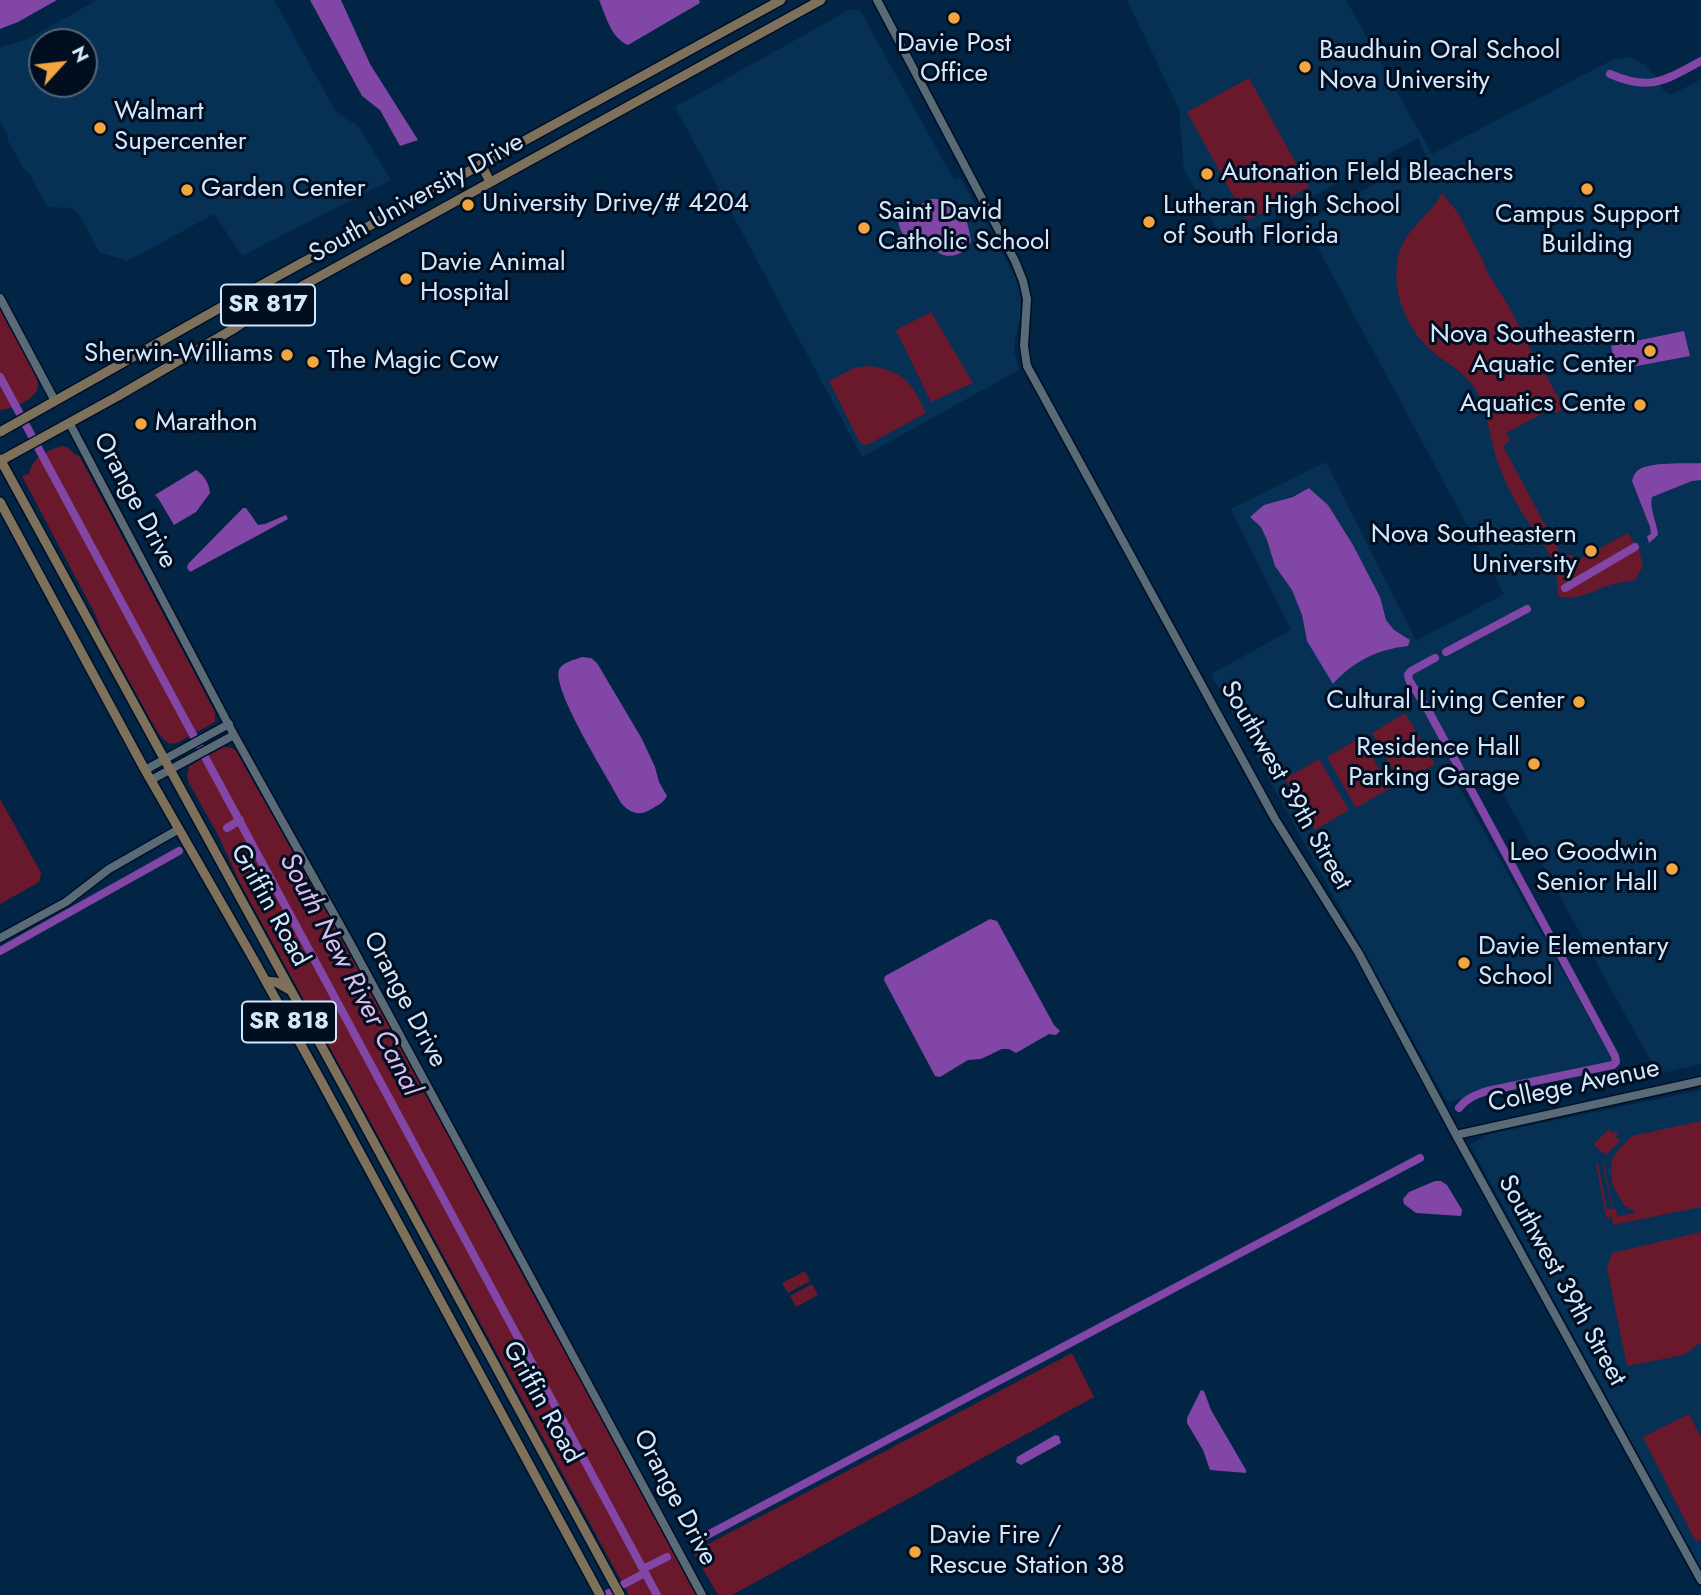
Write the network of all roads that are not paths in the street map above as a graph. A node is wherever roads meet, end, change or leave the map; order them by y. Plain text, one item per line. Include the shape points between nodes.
1 (781, 0) edge
2 (821, 0) edge
3 (877, 0) edge
4 (630, 83) junction
5 (640, 100) junction
6 (481, 164) junction
7 (490, 182) junction
8 (0, 298) edge
9 (55, 401) junction
10 (69, 424) junction
11 (4, 430) edge
12 (0, 460) edge
13 (0, 502) edge
14 (229, 724) junction
15 (234, 735) junction
16 (164, 760) junction
17 (170, 769) junction
18 (145, 770) junction
19 (151, 780) junction
20 (179, 829) junction
21 (0, 938) edge
22 (254, 960) junction
23 (277, 964) junction
24 (266, 981) junction
25 (292, 991) junction
26 (1701, 1081) edge
27 (1455, 1135) junction
28 (1701, 1580) edge
29 (592, 1581) junction
30 (618, 1591) edge
31 (600, 1595) edge
32 (702, 1595) edge

1 - 4 main road, South University Drive / SR 817
2 - 5 main road, South University Drive / SR 817
3 - 27 street, Southwest 39th Street via 1019,271 1027,299 1027,366 1275,819 1357,951
4 - 5 main road
4 - 6 main road, South University Drive / SR 817
5 - 7 main road, South University Drive / SR 817
6 - 7 main road
6 - 9 main road, South University Drive / SR 817
7 - 10 main road, South University Drive / SR 817 via 275,300 236,328
8 - 9 street
9 - 11 main road, South University Drive / SR 817
10 - 12 main road, South University Drive / SR 817
10 - 14 street, Orange Drive
12 - 16 main road, Griffin Road / SR 818
13 - 18 main road, Griffin Road / SR 818
14 - 15 street, Orange Drive
14 - 16 street
15 - 17 street
15 - 32 street, Orange Drive
16 - 17 main road, Griffin Road / SR 818
16 - 18 street
17 - 19 street
17 - 23 main road, Griffin Road / SR 818
18 - 19 main road, Griffin Road / SR 818
19 - 20 main road, Griffin Road / SR 818
20 - 21 street via 109,869 66,902
20 - 22 main road, Griffin Road / SR 818
22 - 23 main road
22 - 24 main road, Griffin Road / SR 818
23 - 25 main road, Griffin Road / SR 818
24 - 25 main road
24 - 29 main road, Griffin Road / SR 818
25 - 30 main road, Griffin Road / SR 818
26 - 27 street, College Avenue
27 - 28 street, Southwest 39th Street
29 - 30 main road
29 - 31 main road, Griffin Road / SR 818

